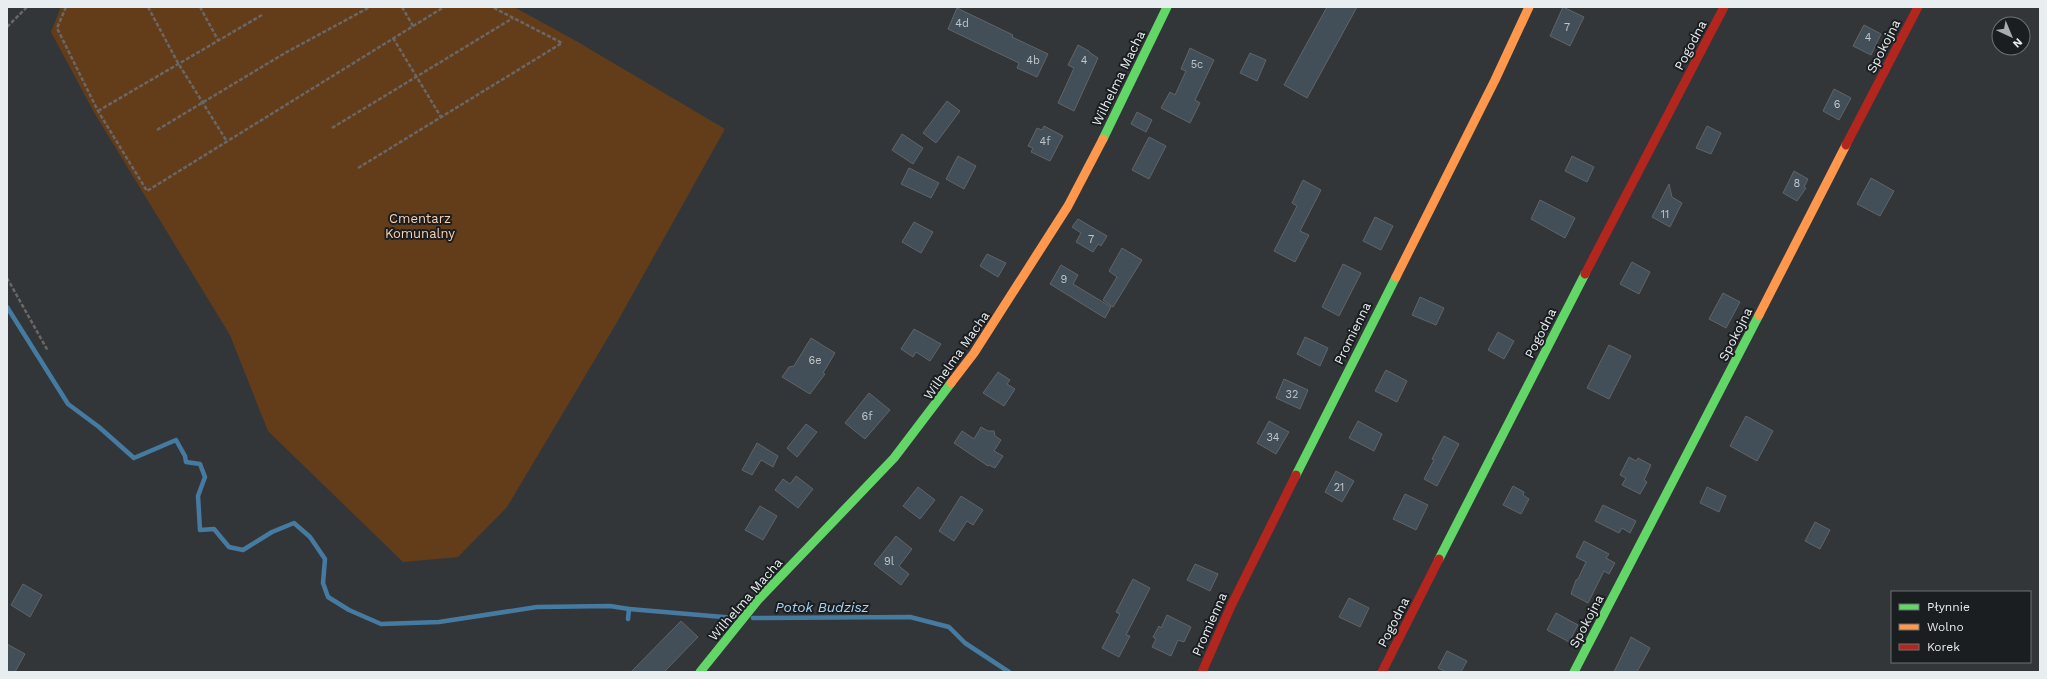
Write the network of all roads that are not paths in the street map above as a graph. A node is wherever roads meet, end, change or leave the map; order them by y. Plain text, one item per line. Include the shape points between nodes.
1 (1167, 7) edge
2 (1530, 7) edge
3 (1724, 7) edge
4 (1918, 7) edge
5 (700, 672) edge
6 (1202, 672) edge
7 (1382, 672) edge
8 (1574, 672) edge

1 - 5 street, Wilhelma Macha via 1068,206 974,354 894,458 758,600
2 - 6 street, Promienna via 1282,501
3 - 7 street, Pogodna
4 - 8 street, Spokojna

